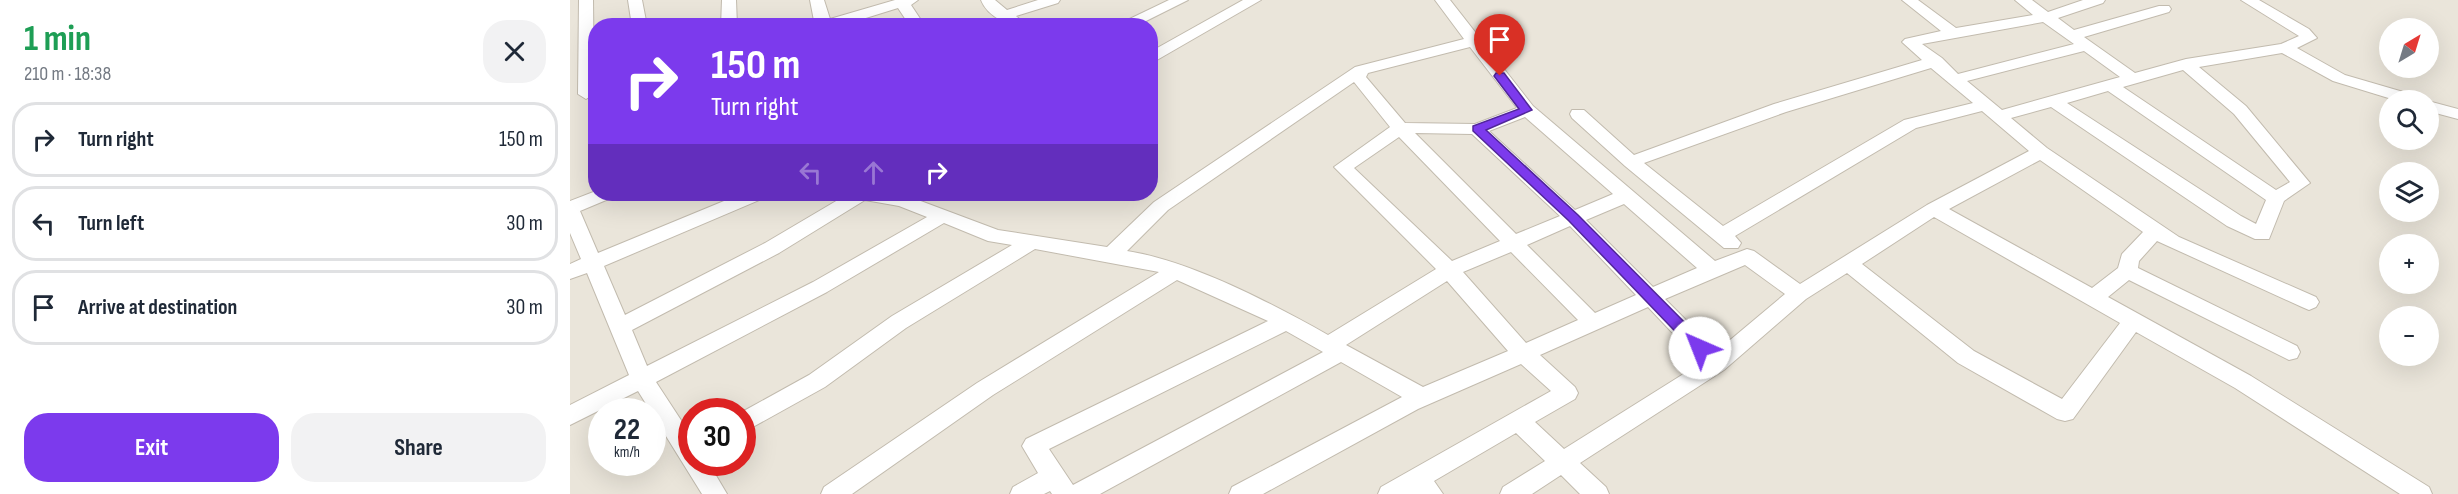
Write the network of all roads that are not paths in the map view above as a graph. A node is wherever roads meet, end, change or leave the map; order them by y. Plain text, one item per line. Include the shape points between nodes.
1 (586, 0) edge
2 (635, 0) edge
3 (817, 0) edge
4 (988, 0) edge
5 (1053, 0) edge
6 (1181, 0) edge
7 (1254, 0) edge
8 (1442, 0) edge
9 (1909, 0) edge
10 (2022, 0) edge
11 (2098, 0) edge
12 (2248, 0) edge
13 (733, 1) edge
14 (906, 1) edge
15 (2164, 9) dead end
16 (1005, 15) junction
17 (2047, 17) junction
18 (638, 18) edge
19 (730, 18) edge
20 (821, 18) edge
21 (847, 18) edge
22 (914, 18) edge
23 (1009, 18) edge
24 (1140, 18) edge
25 (1953, 33) junction
26 (2073, 35) junction
27 (588, 37) edge
28 (1473, 41) junction
29 (2087, 46) junction
30 (2284, 48) junction
31 (1158, 54) edge
32 (1936, 61) junction
33 (2186, 64) junction
34 (1361, 70) junction
35 (1957, 79) junction
36 (2133, 79) junction
37 (2110, 85) junction
38 (2379, 90) edge
39 (588, 94) edge
40 (570, 99) edge
41 (2053, 101) junction
42 (2439, 109) edge
43 (1527, 110) junction
44 (1993, 110) junction
45 (1578, 114) dead end
46 (2458, 114) edge
47 (1400, 128) junction
48 (1478, 129) junction
49 (2041, 152) junction
50 (1630, 162) junction
51 (1626, 196) junction
52 (2277, 198) junction
53 (588, 201) edge
54 (740, 201) edge
55 (851, 201) edge
56 (904, 201) edge
57 (570, 209) edge
58 (1934, 209) junction
59 (942, 216) junction
60 (1573, 218) junction
61 (2156, 230) junction
62 (1722, 236) junction
63 (1032, 242) junction
64 (1512, 244) junction
65 (1112, 255) junction
66 (1747, 256) junction
67 (592, 262) junction
68 (1848, 263) junction
69 (1449, 270) junction
70 (1712, 270) junction
71 (1176, 271) junction
72 (2127, 271) junction
73 (570, 272) edge
74 (1799, 294) junction
75 (1651, 297) junction
76 (2094, 298) junction
77 (2309, 302) dead end
78 (1287, 321) junction
79 (2133, 321) junction
80 (1593, 323) junction
81 (620, 327) junction
82 (1336, 349) junction
83 (2289, 352) dead end
84 (1523, 353) junction
85 (1716, 364) junction
86 (643, 381) junction
87 (1423, 398) junction
88 (570, 416) edge
89 (756, 416) edge
90 (1518, 421) junction
91 (678, 435) edge
92 (1563, 462) junction
93 (704, 476) edge
94 (1059, 485) edge
95 (1424, 486) edge
96 (715, 494) edge
97 (833, 494) edge
98 (1022, 494) edge
99 (1078, 494) edge
100 (1241, 494) edge
101 (1390, 494) edge
102 (1512, 494) edge
103 (1597, 494) edge
104 (2420, 494) edge

1 - 27 street
2 - 18 street
3 - 20 street
4 - 16 street
5 - 16 street
6 - 24 street
7 - 31 street
8 - 28 street
9 - 25 street
10 - 17 street
11 - 17 street
12 - 30 street via 2309,38
13 - 19 street
14 - 21 street
14 - 22 street
15 - 26 street
16 - 23 street
17 - 25 street
17 - 26 street
25 - 32 street via 1910,42
26 - 29 street
28 - 34 street
28 - 43 street
29 - 35 street
29 - 36 street
30 - 33 street
30 - 38 street via 2339,78
32 - 35 street
32 - 50 street via 1780,108
33 - 36 street
33 - 52 street via 2240,110 2301,183
34 - 47 street via 1358,78
34 - 65 street via 1161,206
35 - 44 street
36 - 37 street
37 - 41 street
37 - 52 street
39 - 40 street
41 - 44 street
41 - 52 street via 2234,222 2262,234
42 - 46 street
43 - 48 street
43 - 51 street
44 - 49 street
44 - 62 street via 1910,124
45 - 50 street
47 - 48 street
47 - 64 street
47 - 69 street via 1343,167
48 - 60 street
49 - 58 street
49 - 61 street
50 - 62 street
51 - 60 street
51 - 70 street
53 - 57 street
54 - 67 street
55 - 81 street via 772,248
56 - 59 street
57 - 67 street
58 - 68 street
58 - 76 street
59 - 63 street via 995,236
59 - 86 street via 820,287
60 - 64 street
60 - 75 street
61 - 72 street via 2129,259
61 - 77 street via 2172,242
62 - 66 street
63 - 65 street
63 - 89 street via 899,322 817,381
64 - 69 street
64 - 80 street
65 - 71 street via 1155,262
66 - 70 street
66 - 74 street
67 - 73 street
67 - 81 street
68 - 74 street
68 - 79 street via 1966,357 2064,412
69 - 82 street
69 - 84 street
70 - 75 street
71 - 78 street
71 - 97 street via 985,389
72 - 76 street
72 - 83 street
74 - 85 street
75 - 80 street
75 - 85 street
76 - 79 street
78 - 82 street
78 - 94 street via 1034,446
79 - 104 street via 2243,382
80 - 84 street
81 - 86 street
82 - 87 street
82 - 99 street
84 - 87 street
84 - 90 street via 1567,393
85 - 92 street
86 - 88 street
86 - 91 street
87 - 100 street
90 - 92 street
90 - 95 street
92 - 102 street
92 - 103 street
93 - 96 street
94 - 98 street
95 - 101 street

